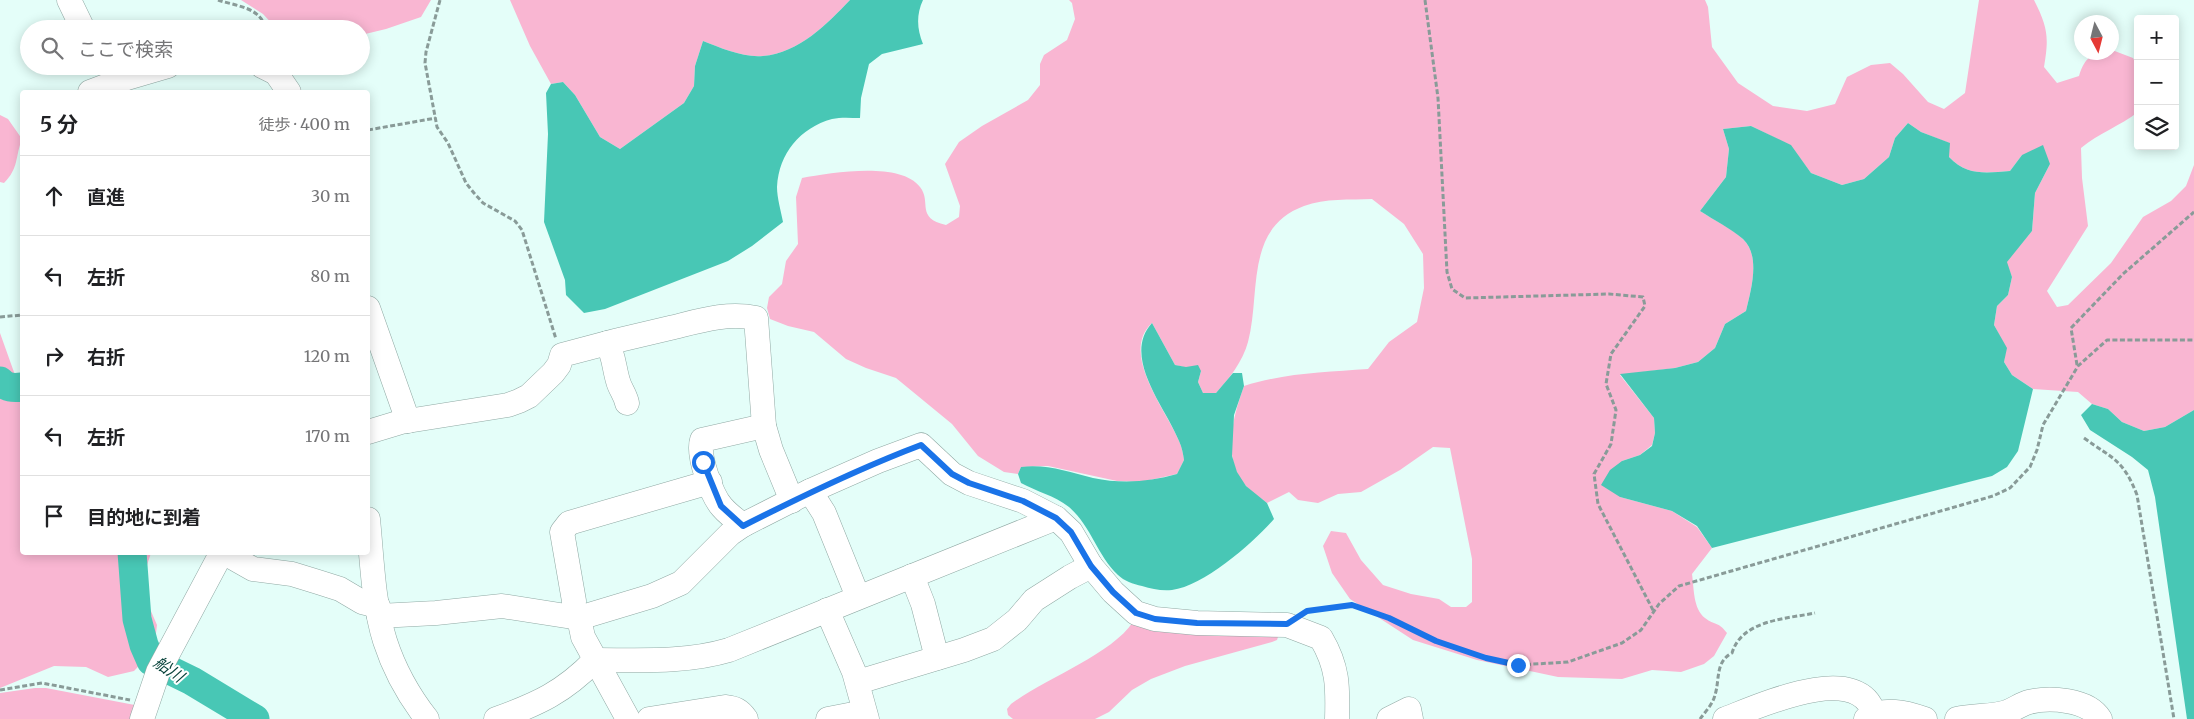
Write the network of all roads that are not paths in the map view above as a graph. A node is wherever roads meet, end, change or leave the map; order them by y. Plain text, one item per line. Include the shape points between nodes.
1 (69, 0) edge
2 (79, 20) edge
3 (134, 75) edge
4 (277, 75) edge
5 (111, 81) edge
6 (94, 90) edge
7 (288, 90) edge
8 (370, 314) edge
9 (607, 343) junction
10 (627, 403) dead end
11 (408, 421) junction
12 (764, 426) junction
13 (370, 431) edge
14 (710, 482) junction
15 (801, 496) junction
16 (1056, 518) junction
17 (743, 526) junction
18 (370, 537) edge
19 (220, 555) edge
20 (228, 555) edge
21 (1091, 566) junction
22 (912, 576) junction
23 (858, 597) junction
24 (827, 610) junction
25 (378, 611) junction
26 (576, 618) junction
27 (937, 658) junction
28 (595, 660) junction
29 (858, 682) junction
30 (145, 711) edge
31 (865, 716) edge
32 (1870, 717) edge
33 (427, 719) edge
34 (496, 719) edge
35 (628, 719) edge
36 (649, 719) edge
37 (746, 719) edge
38 (828, 719) edge
39 (1337, 719) edge
40 (1389, 719) edge
41 (1411, 719) edge
42 (1725, 719) edge
43 (1925, 719) edge
44 (1957, 719) edge
45 (2100, 719) edge

1 - 2 street
3 - 5 street
4 - 7 street
5 - 6 street
8 - 11 street
9 - 10 street
9 - 11 street via 562,356 553,373 519,401
9 - 12 street via 718,316 756,318
11 - 13 street
12 - 14 street via 702,440 700,447
12 - 15 street via 771,450
14 - 17 street via 721,506
14 - 26 street via 564,527 562,532
15 - 16 street via 921,445 952,474 1023,501
15 - 17 street
15 - 23 street via 824,513
16 - 21 street via 1071,532
16 - 22 street
17 - 26 street via 730,534 681,582 652,596
18 - 25 street
19 - 30 street via 158,672
20 - 25 street via 253,568 292,574 340,590
21 - 27 street via 1034,600 1017,620 993,638
21 - 39 street via 1136,613 1155,619 1287,624 1321,638 1338,683
22 - 23 street
22 - 27 street
23 - 24 street
24 - 28 street via 710,656 677,660
24 - 29 street
25 - 26 street via 436,613 502,606
25 - 33 street via 398,674
26 - 28 street
27 - 29 street
28 - 34 street via 580,676 550,697
28 - 35 street
29 - 31 street
31 - 38 street
32 - 42 street via 1871,704 1864,697 1851,689 1836,687 1769,702
32 - 43 street via 1899,712
36 - 37 street via 725,706 741,712
40 - 41 street via 1409,709
44 - 45 street via 2007,712 2030,702 2056,701 2088,706

